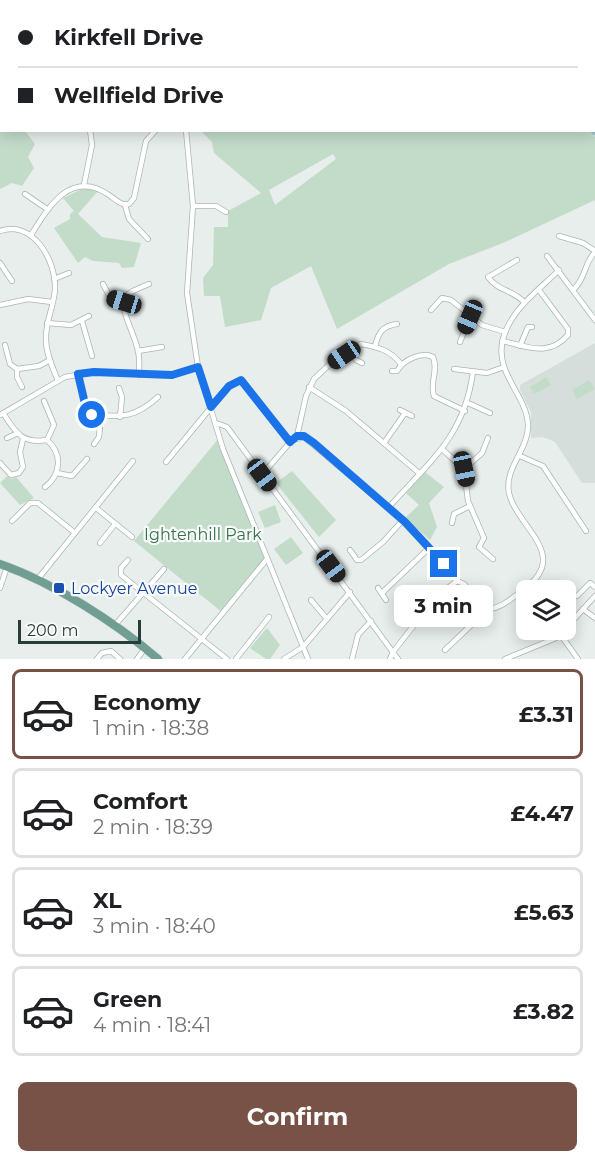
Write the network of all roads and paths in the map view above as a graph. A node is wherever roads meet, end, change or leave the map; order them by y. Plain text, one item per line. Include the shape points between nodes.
1 (87, 132) edge
2 (186, 132) edge
3 (147, 133) edge
4 (84, 185) junction
5 (26, 196) dead end
6 (125, 205) junction
7 (193, 206) junction
8 (47, 209) junction
9 (226, 212) dead end
10 (0, 231) edge
11 (31, 235) junction
12 (559, 236) dead end
13 (148, 239) dead end
14 (595, 252) edge
15 (547, 256) dead end
16 (517, 260) dead end
17 (0, 263) edge
18 (559, 270) junction
19 (69, 273) dead end
20 (11, 277) dead end
21 (54, 279) junction
22 (103, 284) dead end
23 (149, 285) dead end
24 (574, 289) junction
25 (539, 290) junction
26 (52, 302) junction
27 (124, 302) junction
28 (524, 302) junction
29 (0, 305) edge
30 (430, 310) dead end
31 (89, 316) dead end
32 (470, 317) junction
33 (595, 320) edge
34 (82, 321) junction
35 (47, 323) junction
36 (397, 324) dead end
37 (532, 327) dead end
38 (505, 332) junction
39 (502, 341) junction
40 (460, 342) dead end
41 (5, 345) dead end
42 (520, 346) junction
43 (162, 347) dead end
44 (375, 347) junction
45 (351, 349) junction
46 (138, 351) junction
47 (92, 356) dead end
48 (50, 360) junction
49 (362, 363) dead end
50 (401, 364) junction
51 (198, 367) junction
52 (504, 367) junction
53 (17, 369) junction
54 (454, 369) dead end
55 (392, 370) dead end
56 (473, 372) junction
57 (78, 374) junction
58 (139, 375) junction
59 (58, 381) junction
60 (22, 387) dead end
61 (309, 387) junction
62 (119, 388) dead end
63 (158, 397) dead end
64 (44, 401) dead end
65 (468, 403) junction
66 (211, 407) junction
67 (465, 411) junction
68 (490, 412) dead end
69 (1, 414) edge
70 (101, 415) junction
71 (412, 416) dead end
72 (120, 417) junction
73 (216, 423) junction
74 (16, 434) junction
75 (297, 436) junction
76 (7, 438) dead end
77 (488, 438) dead end
78 (23, 439) junction
79 (47, 440) junction
80 (290, 442) junction
81 (384, 443) junction
82 (94, 444) dead end
83 (442, 449) junction
84 (520, 456) junction
85 (87, 459) dead end
86 (134, 461) dead end
87 (166, 462) dead end
88 (0, 463) edge
89 (464, 469) junction
90 (57, 473) junction
91 (419, 473) junction
92 (262, 475) junction
93 (45, 487) dead end
94 (470, 506) junction
95 (389, 507) junction
96 (96, 508) junction
97 (403, 520) junction
98 (12, 521) dead end
99 (453, 523) dead end
100 (115, 524) junction
101 (586, 531) dead end
102 (75, 533) junction
103 (132, 537) dead end
104 (100, 543) dead end
105 (429, 548) junction
106 (350, 550) dead end
107 (267, 559) junction
108 (493, 559) dead end
109 (128, 560) dead end
110 (4, 565) edge
111 (164, 569) dead end
112 (36, 580) junction
113 (457, 581) junction
114 (595, 587) edge
115 (0, 588) edge
116 (144, 592) junction
117 (350, 592) junction
118 (577, 596) dead end
119 (595, 596) edge
120 (311, 600) dead end
121 (386, 600) dead end
122 (488, 609) junction
123 (583, 609) junction
124 (268, 617) dead end
125 (576, 617) edge
126 (595, 618) edge
127 (327, 619) junction
128 (370, 621) junction
129 (115, 625) junction
130 (202, 639) junction
131 (543, 640) edge
132 (568, 640) edge
133 (303, 647) junction
134 (145, 648) junction
135 (445, 650) dead end
136 (393, 652) junction
137 (97, 659) edge
138 (120, 659) edge
139 (137, 659) edge
140 (158, 659) edge
141 (185, 659) edge
142 (227, 659) edge
143 (236, 659) edge
144 (284, 659) edge
145 (308, 659) edge
146 (352, 659) edge
147 (390, 659) edge
148 (398, 659) edge
149 (505, 659) edge
150 (578, 659) edge

1 - 4 street via 92,145
2 - 7 street
3 - 6 street via 134,198
4 - 6 street via 98,188
4 - 8 street via 70,190
5 - 8 street
6 - 13 street via 131,222
7 - 9 street via 216,206
7 - 51 street via 187,293
8 - 11 street
10 - 11 street via 12,229
11 - 21 street via 42,247
12 - 14 street via 583,243
14 - 24 street via 588,259 582,282
15 - 18 street
16 - 28 street via 488,277 499,289 514,292
17 - 20 street
18 - 24 street
18 - 25 street
19 - 21 street
21 - 26 street
22 - 27 street via 110,297
23 - 27 street via 130,292
24 - 33 street
25 - 28 street
25 - 42 street via 568,329 568,335 562,343 544,350
26 - 29 street via 28,299
26 - 35 street
27 - 46 street
28 - 38 street
30 - 32 street via 442,298 452,300
31 - 34 street
32 - 38 street
32 - 40 street
34 - 35 street via 71,325
34 - 47 street
35 - 48 street
36 - 44 street via 386,325
37 - 42 street via 528,327
38 - 39 street
39 - 42 street
39 - 52 street
41 - 53 street via 10,364
43 - 46 street
44 - 45 street via 361,345
44 - 50 street via 394,354
45 - 49 street
45 - 61 street via 331,363
46 - 58 street
48 - 53 street
48 - 59 street
50 - 55 street via 397,371
50 - 67 street via 421,354 433,357 437,373 434,396
51 - 58 street via 172,375
51 - 66 street
52 - 56 street via 487,373
52 - 84 street via 526,412 527,436
53 - 60 street
54 - 56 street
56 - 65 street
57 - 58 street
57 - 59 street
57 - 70 street via 86,408 92,415
59 - 69 street
61 - 75 street
61 - 81 street
62 - 72 street
63 - 72 street via 147,407
64 - 79 street via 54,425
65 - 67 street
65 - 68 street
66 - 73 street
66 - 80 street via 230,385 240,380
66 - 87 street
67 - 83 street
69 - 74 street
70 - 72 street
70 - 82 street via 99,437
71 - 81 street via 403,411
73 - 92 street via 228,427
73 - 107 street
74 - 76 street
74 - 78 street
75 - 80 street
75 - 95 street via 314,443
77 - 89 street via 482,453
78 - 79 street
78 - 88 street via 23,467 19,473 11,475
79 - 90 street via 57,451
80 - 92 street
81 - 91 street
83 - 89 street
83 - 91 street
84 - 101 street via 543,466
84 - 122 street via 509,475 509,492 539,541 542,564 537,578 528,587 498,608
85 - 90 street via 72,476
86 - 96 street
89 - 94 street
90 - 93 street
91 - 95 street
92 - 117 street
94 - 99 street via 454,514
94 - 108 street via 484,538 479,547
95 - 97 street
96 - 100 street
96 - 102 street
97 - 105 street
97 - 106 street via 361,560
98 - 102 street via 30,503 38,503
100 - 103 street
100 - 104 street
102 - 112 street
105 - 113 street
105 - 121 street via 380,590
107 - 130 street
107 - 133 street
109 - 116 street via 121,575
110 - 112 main road
110 - 115 street
111 - 116 street
112 - 129 main road
113 - 122 street
113 - 136 street via 436,597
114 - 118 street via 590,583
116 - 129 street
116 - 130 street
117 - 127 street
117 - 128 street
119 - 123 street
120 - 127 street
122 - 135 street
123 - 125 street
123 - 126 street
124 - 143 street
127 - 133 street
128 - 136 street
128 - 146 street via 358,635
129 - 134 main road
130 - 141 street
130 - 142 street
131 - 149 street
132 - 150 street
133 - 144 street
133 - 145 street
134 - 139 street
134 - 140 main road
136 - 147 street
136 - 148 street
137 - 138 street via 111,651

